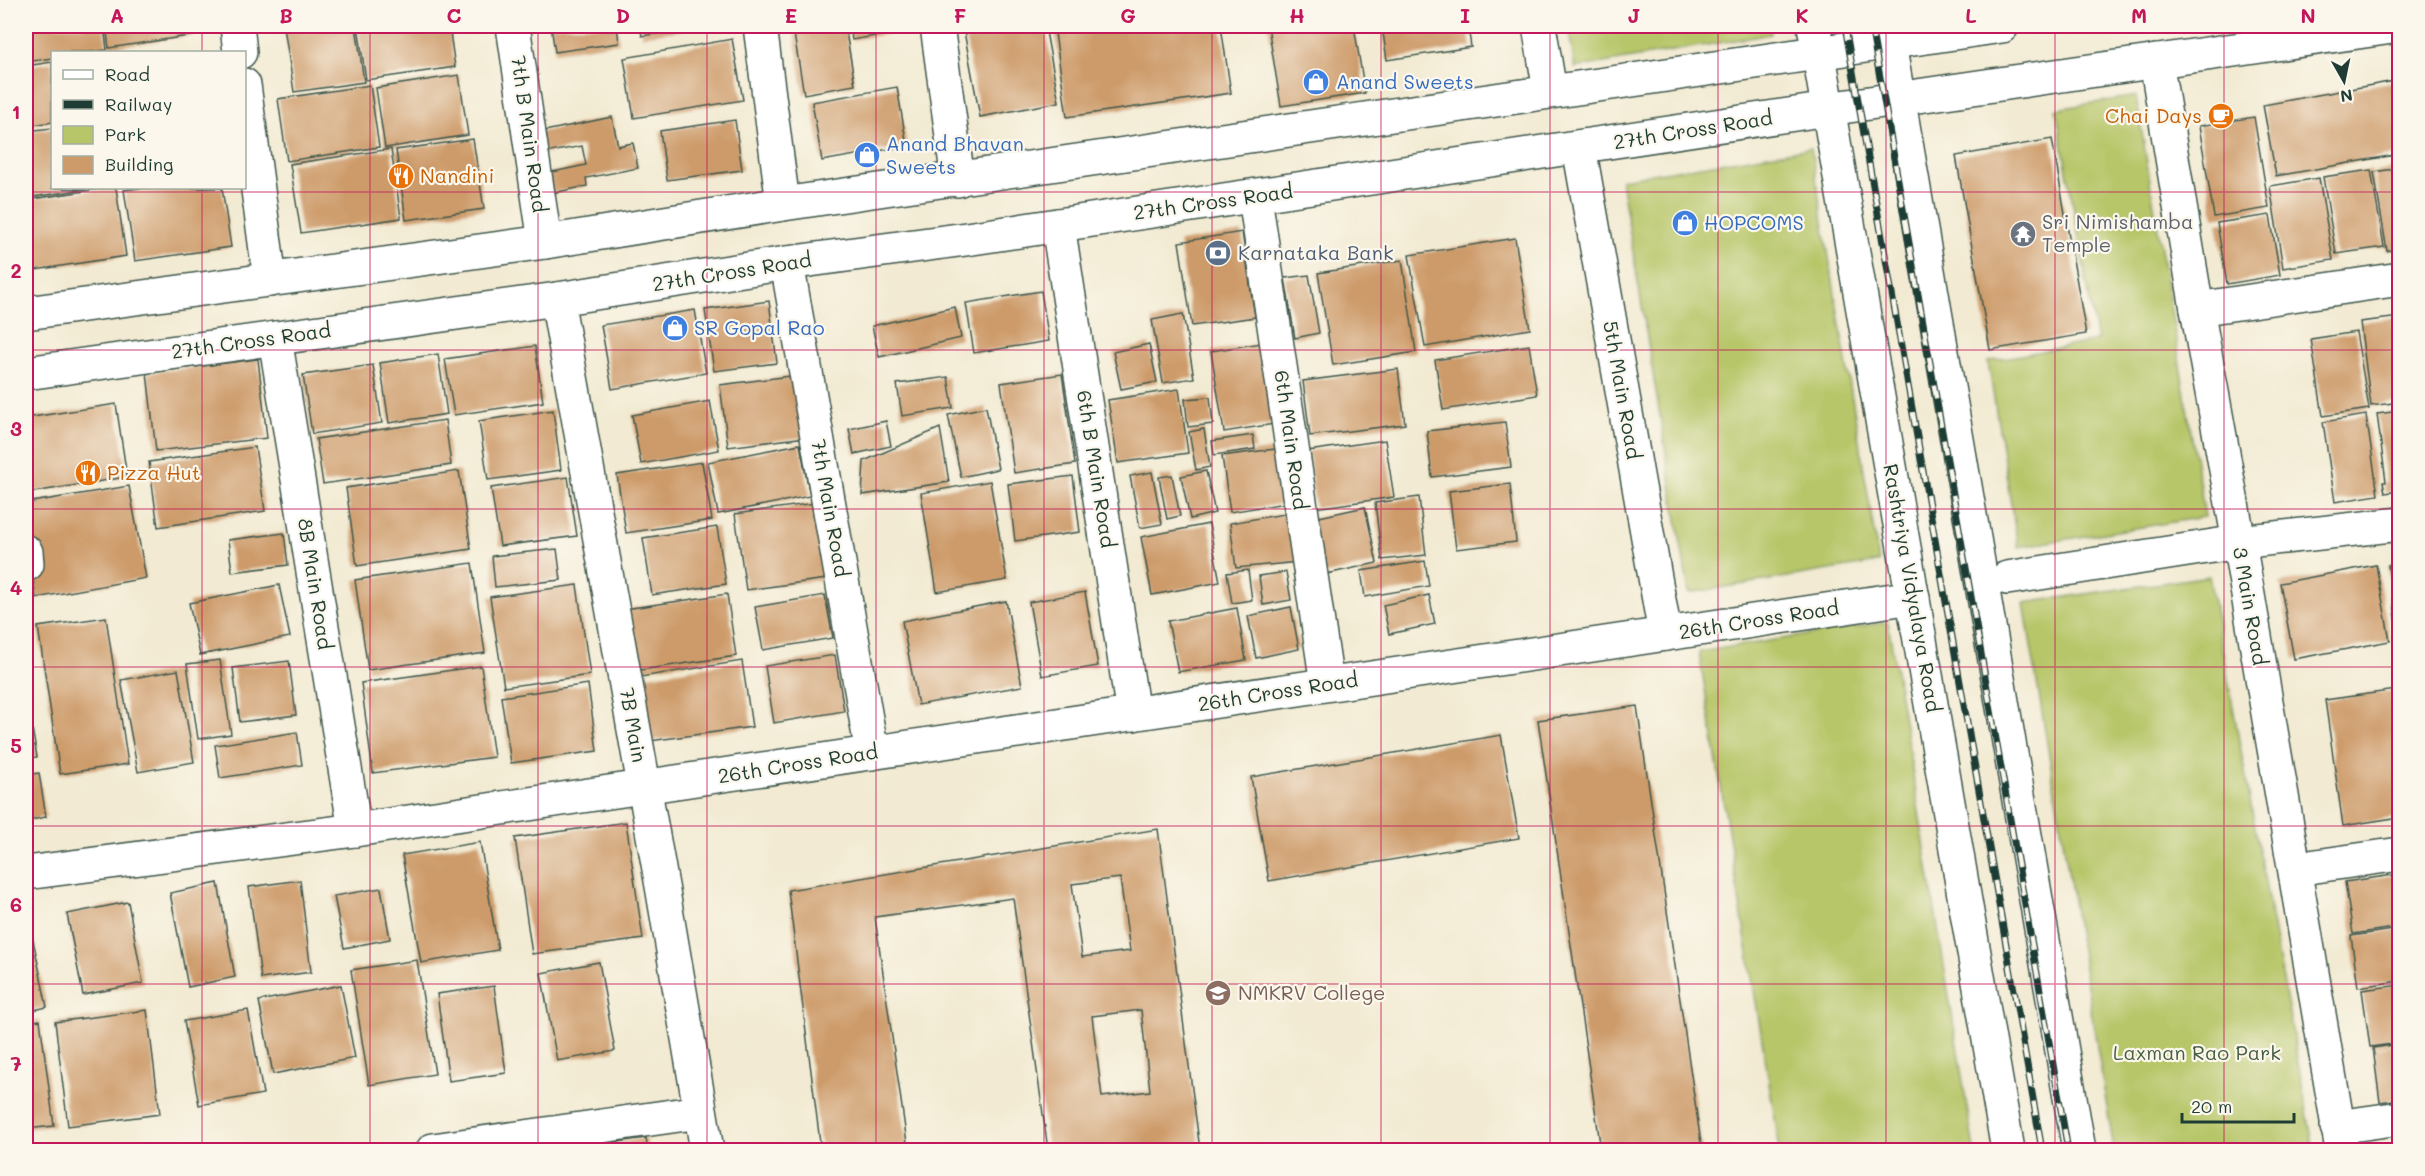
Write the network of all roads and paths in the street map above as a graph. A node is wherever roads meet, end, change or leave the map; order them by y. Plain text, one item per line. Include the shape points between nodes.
1 (237, 26) edge
2 (513, 26) edge
3 (760, 26) edge
4 (937, 26) edge
5 (1539, 26) edge
6 (2002, 26) edge
7 (2399, 26) edge
8 (1888, 34) edge
9 (1816, 38) edge
10 (240, 51) edge
11 (2156, 61) junction
12 (1550, 91) junction
13 (246, 100) edge
14 (1899, 100) junction
15 (1828, 109) junction
16 (1579, 147) junction
17 (958, 180) junction
18 (1255, 196) junction
19 (783, 204) junction
20 (1058, 225) junction
21 (545, 242) junction
22 (787, 263) junction
23 (2400, 279) edge
24 (270, 280) junction
25 (557, 299) junction
26 (2197, 309) junction
27 (26, 313) edge
28 (275, 338) junction
29 (26, 372) edge
30 (2400, 524) edge
31 (2239, 542) junction
32 (2007, 579) dead end
33 (1914, 597) junction
34 (1665, 634) junction
35 (1327, 684) junction
36 (1133, 714) junction
37 (872, 753) junction
38 (644, 787) junction
39 (355, 830) junction
40 (2400, 854) edge
41 (2295, 869) junction
42 (26, 873) edge
43 (700, 1112) junction
44 (2400, 1118) edge
45 (2340, 1139) edge
46 (433, 1150) edge
47 (707, 1150) edge
48 (2008, 1150) edge
49 (2079, 1150) edge

1 - 10 street
2 - 21 street, 7th B Main Road
3 - 19 street
4 - 17 street
5 - 12 street
6 - 8 street
7 - 11 street, 27th Cross Road
8 - 9 street
8 - 14 street
9 - 12 street
9 - 15 street, Rashtriya Vidyalaya Road
11 - 14 street, 27th Cross Road
11 - 26 street, 3 Main Road
12 - 17 street
13 - 24 street
14 - 15 street, 27th Cross Road
14 - 49 street
15 - 16 street, 27th Cross Road
15 - 33 street, Rashtriya Vidyalaya Road
16 - 18 street, 27th Cross Road
16 - 34 street, 5th Main Road
17 - 19 street
18 - 20 street, 27th Cross Road
18 - 35 street, 6th Main Road
19 - 21 street
20 - 22 street, 27th Cross Road
20 - 36 street, 6th B Main Road
21 - 24 street
22 - 25 street, 27th Cross Road
22 - 37 street, 7th Main Road
23 - 26 street
24 - 27 street
25 - 28 street, 27th Cross Road
25 - 38 street, 7B Main
26 - 31 street, 3 Main Road
28 - 29 street, 27th Cross Road
28 - 39 street, 8B Main Road
30 - 31 street
31 - 32 street
31 - 41 street, 3 Main Road
33 - 34 street, 26th Cross Road
33 - 48 street, Rashtriya Vidyalaya Road
34 - 35 street, 26th Cross Road
35 - 36 street, 26th Cross Road
36 - 37 street, 26th Cross Road
37 - 38 street, 26th Cross Road
38 - 39 street, 26th Cross Road
38 - 43 street, 7B Main
39 - 42 street, 26th Cross Road
40 - 41 street
41 - 45 street, 3 Main Road
43 - 46 street
43 - 47 street, 7B Main
44 - 45 street

